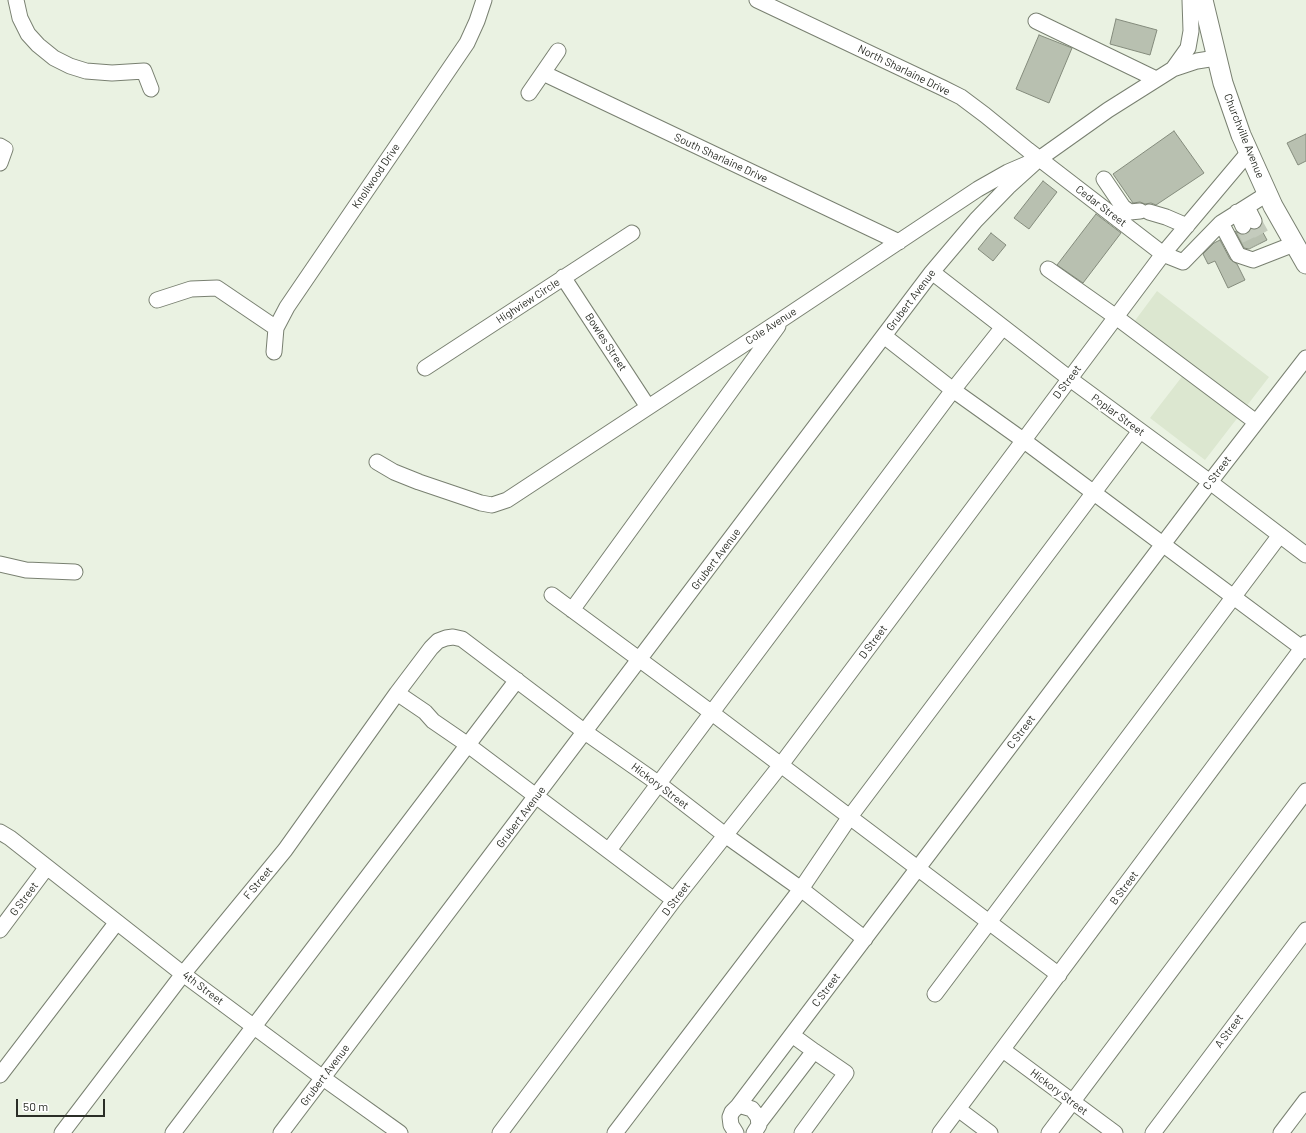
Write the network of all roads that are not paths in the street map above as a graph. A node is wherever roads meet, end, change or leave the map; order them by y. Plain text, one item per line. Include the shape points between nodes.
1 (16, 0) edge
2 (484, 0) edge
3 (757, 0) edge
4 (1190, 0) edge
5 (1203, 0) edge
6 (1036, 21) dead end
7 (558, 51) dead end
8 (1216, 58) junction
9 (1173, 69) junction
10 (543, 73) junction
11 (1156, 78) junction
12 (151, 89) dead end
13 (529, 93) dead end
14 (0, 146) edge
15 (1248, 152) junction
16 (1039, 159) junction
17 (0, 163) edge
18 (1104, 179) dead end
19 (1267, 194) junction
20 (1242, 210) junction
21 (1221, 223) junction
22 (1249, 224) tunnel mouth
23 (1187, 226) junction
24 (632, 233) dead end
25 (899, 242) junction
26 (1294, 244) junction
27 (1163, 254) junction
28 (1306, 264) edge
29 (1048, 269) dead end
30 (932, 272) junction
31 (563, 277) junction
32 (157, 300) dead end
33 (1116, 317) junction
34 (784, 318) junction
35 (1003, 327) junction
36 (276, 328) junction
37 (884, 336) junction
38 (274, 352) dead end
39 (1306, 358) edge
40 (424, 368) dead end
41 (1070, 379) junction
42 (953, 390) junction
43 (648, 407) junction
44 (1256, 422) junction
45 (1140, 430) junction
46 (1024, 440) junction
47 (377, 462) dead end
48 (1210, 482) junction
49 (1094, 494) junction
50 (1280, 535) junction
51 (1163, 544) junction
52 (1306, 555) edge
53 (0, 564) edge
54 (75, 572) dead end
55 (552, 595) dead end
56 (1233, 597) junction
57 (572, 610) junction
58 (453, 637) joint
59 (1305, 648) edge
60 (639, 660) junction
61 (517, 680) junction
62 (397, 693) junction
63 (712, 714) junction
64 (585, 732) junction
65 (468, 745) junction
66 (780, 766) junction
67 (659, 784) junction
68 (1306, 791) edge
69 (537, 796) junction
70 (849, 818) junction
71 (5, 835) edge
72 (725, 835) junction
73 (609, 850) junction
74 (47, 867) junction
75 (918, 869) junction
76 (801, 889) junction
77 (674, 900) junction
78 (117, 922) junction
79 (989, 923) junction
80 (0, 930) edge
81 (1306, 930) edge
82 (865, 939) junction
83 (183, 974) junction
84 (1059, 975) junction
85 (935, 994) dead end
86 (254, 1026) junction
87 (792, 1035) junction
88 (1003, 1050) junction
89 (814, 1051) junction
90 (0, 1075) edge
91 (323, 1078) junction
92 (1306, 1100) edge
93 (1073, 1102) junction
94 (738, 1106) junction
95 (958, 1109) junction
96 (756, 1128) edge
97 (398, 1132) edge
98 (62, 1133) edge
99 (173, 1133) edge
100 (281, 1133) edge
101 (500, 1133) edge
102 (615, 1133) edge
103 (736, 1133) edge
104 (802, 1133) edge
105 (940, 1133) edge
106 (990, 1133) edge
107 (1049, 1133) edge
108 (1115, 1133) edge
109 (1153, 1133) edge
110 (1281, 1133) edge

1 - 12 street via 20,18 28,34 54,58 70,66 93,72 144,71
2 - 36 street, Knollwood Drive via 467,42 287,307
3 - 16 street, North Sharlaine Drive via 961,97
4 - 9 street via 1191,31 1188,48
5 - 8 main road, Churchville Avenue
6 - 11 street
7 - 10 street
8 - 9 street, Grubert Avenue
8 - 15 main road, Churchville Avenue
9 - 11 street, Grubert Avenue
10 - 13 street
10 - 25 street, South Sharlaine Drive
11 - 16 street, Grubert Avenue
14 - 17 street via 5,149
15 - 19 main road, Churchville Avenue
15 - 23 street, D Street
16 - 25 street, Cole Avenue via 992,180
16 - 27 street, Cedar Street
16 - 30 street, Grubert Avenue via 987,209
18 - 23 street via 1123,207 1130,212 1145,212 1166,217
19 - 20 street
19 - 26 main road, Churchville Avenue
20 - 21 street
20 - 22 street
21 - 26 street via 1238,255 1253,260 1262,249
21 - 27 street, Cedar Street via 1183,262
23 - 27 street, D Street
24 - 31 street, Highview Circle
25 - 34 street, Cole Avenue
26 - 28 main road, Churchville Avenue
27 - 33 street, D Street
29 - 33 street
30 - 35 street, Poplar Street
30 - 37 street, Grubert Avenue
31 - 40 street, Highview Circle
31 - 43 street, Bowles Street
32 - 36 street via 192,289 217,288
33 - 41 street, D Street
33 - 44 street
34 - 43 street, Cole Avenue
34 - 57 street
35 - 41 street, Poplar Street
35 - 42 street
36 - 38 street, Knollwood Drive
37 - 42 street
37 - 60 street, Grubert Avenue
39 - 44 street, C Street
41 - 45 street, Poplar Street
41 - 46 street, D Street
42 - 46 street
42 - 63 street
43 - 47 street, Cole Avenue via 507,500 492,505 400,474
44 - 48 street, C Street
45 - 48 street, Poplar Street
45 - 49 street
46 - 49 street
46 - 66 street, D Street
48 - 50 street, Poplar Street
48 - 51 street, C Street
49 - 51 street
49 - 70 street
50 - 52 street, Poplar Street
50 - 56 street
51 - 56 street
51 - 75 street, C Street
53 - 54 street via 26,570
55 - 57 street
56 - 59 street
56 - 79 street
57 - 60 street
58 - 61 street, Hickory Street via 462,639
58 - 62 street, F Street via 433,646
59 - 84 street, B Street
60 - 63 street
60 - 64 street, Grubert Avenue
61 - 64 street, Hickory Street
61 - 65 street
62 - 65 street
62 - 83 street, F Street via 285,850
63 - 66 street
63 - 67 street
64 - 67 street, Hickory Street
64 - 69 street, Grubert Avenue
65 - 69 street
65 - 86 street
66 - 70 street
66 - 72 street, D Street
67 - 72 street, Hickory Street
67 - 73 street
68 - 93 street
69 - 73 street
69 - 91 street, Grubert Avenue
70 - 75 street
70 - 76 street
71 - 74 street, 4th Street
72 - 76 street, Hickory Street
72 - 77 street, D Street
73 - 77 street
74 - 78 street, 4th Street
74 - 80 street, G Street
75 - 79 street
75 - 82 street, C Street
76 - 82 street, Hickory Street
76 - 102 street
77 - 101 street, D Street
78 - 83 street, 4th Street
78 - 90 street
79 - 84 street
79 - 85 street
81 - 109 street, A Street
82 - 87 street, C Street
83 - 86 street, 4th Street
83 - 98 street, F Street
84 - 88 street, B Street
86 - 91 street, 4th Street
86 - 99 street
87 - 89 street
87 - 94 street, C Street
88 - 93 street, Hickory Street
88 - 95 street, B Street
89 - 96 street
89 - 104 street via 846,1073
91 - 97 street, 4th Street
91 - 100 street, Grubert Avenue
92 - 110 street
93 - 107 street
93 - 108 street, Hickory Street
94 - 96 street via 752,1109 758,1116
94 - 103 street, C Street via 730,1121
95 - 105 street, B Street
95 - 106 street

